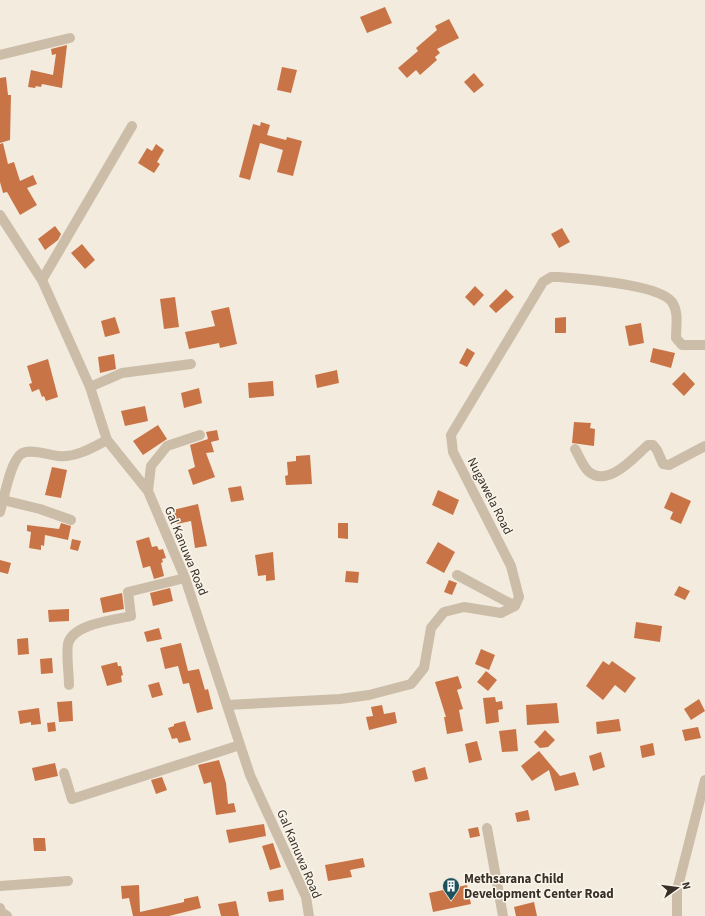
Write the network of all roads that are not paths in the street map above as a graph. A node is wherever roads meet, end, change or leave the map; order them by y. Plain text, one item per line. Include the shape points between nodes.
1 (70, 38) dead end
2 (0, 55) edge
3 (132, 126) dead end
4 (0, 214) edge
5 (42, 280) junction
6 (705, 345) edge
7 (191, 364) dead end
8 (90, 388) junction
9 (200, 435) dead end
10 (107, 440) junction
11 (705, 446) edge
12 (575, 449) dead end
13 (148, 491) junction
14 (4, 500) junction
15 (0, 512) edge
16 (71, 520) dead end
17 (457, 575) dead end
18 (186, 578) junction
19 (515, 606) junction
20 (69, 685) dead end
21 (227, 705) junction
22 (240, 745) junction
23 (64, 773) dead end
24 (705, 780) edge
25 (487, 828) dead end
26 (68, 881) dead end
27 (0, 886) edge
28 (0, 908) edge
29 (7, 916) edge
30 (309, 916) edge
31 (503, 916) edge
32 (677, 916) edge

1 - 2 street
3 - 5 street
4 - 5 street, Gal Kanuwa Road
5 - 8 street, Gal Kanuwa Road
6 - 19 street, Nugawela Road via 682,345 676,338 676,310 671,300 645,288 559,277 551,277 542,282 451,435 453,452 511,566 519,597
7 - 8 street via 122,373
8 - 10 street, Gal Kanuwa Road
9 - 13 street via 167,446 152,466
10 - 13 street, Gal Kanuwa Road
10 - 14 street via 81,453 60,457 29,452 21,454 14,462
11 - 12 street via 669,466 663,464 653,445 648,445 613,474 596,476 588,471
13 - 18 street, Gal Kanuwa Road
14 - 15 street
14 - 16 street
17 - 19 street
18 - 20 street via 128,592 131,616 85,627 73,633 68,644
18 - 21 street, Gal Kanuwa Road
19 - 21 street via 501,613 464,607 444,612 431,628 424,668 411,684 369,695 340,699
21 - 22 street, Gal Kanuwa Road
22 - 23 street via 72,799
22 - 30 street, Gal Kanuwa Road via 250,775 306,897
24 - 32 street via 677,890
25 - 31 street
26 - 27 street
28 - 29 street

